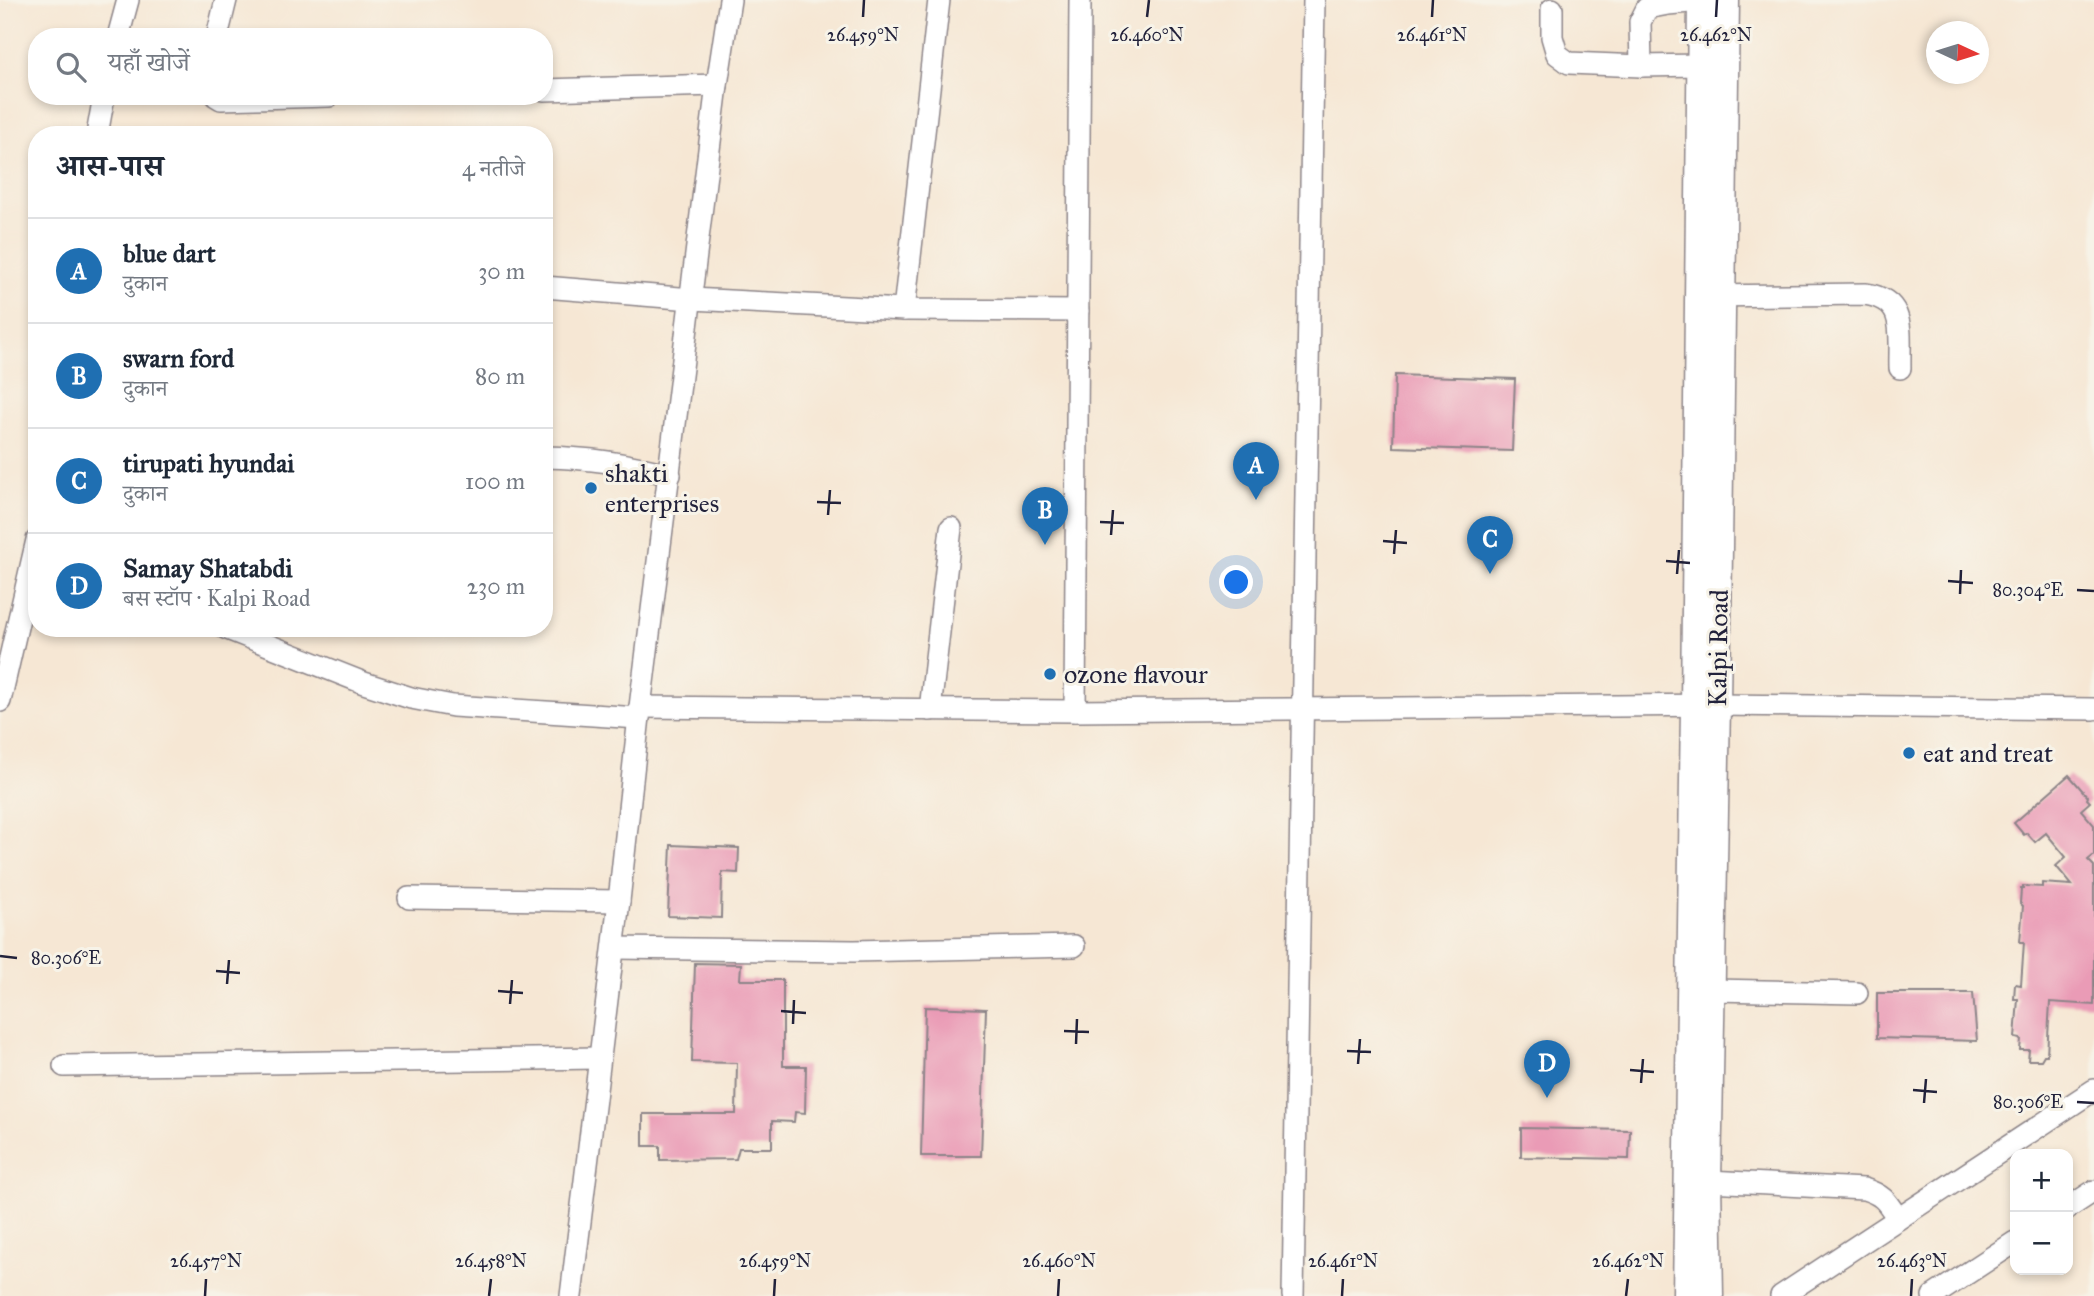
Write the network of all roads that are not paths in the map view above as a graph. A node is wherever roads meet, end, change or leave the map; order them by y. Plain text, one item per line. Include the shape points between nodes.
1 (128, 0) edge
2 (226, 0) edge
3 (730, 0) edge
4 (939, 0) edge
5 (1080, 0) edge
6 (1314, 0) edge
7 (1709, 0) edge
8 (1552, 9) dead end
9 (120, 28) edge
10 (219, 28) edge
11 (1700, 65) junction
12 (1640, 66) junction
13 (717, 85) junction
14 (553, 90) edge
15 (102, 105) edge
16 (99, 126) edge
17 (553, 288) edge
18 (1710, 296) junction
19 (692, 299) junction
20 (904, 310) junction
21 (1078, 310) junction
22 (1900, 368) dead end
23 (553, 457) edge
24 (670, 475) junction
25 (951, 528) dead end
26 (28, 579) edge
27 (248, 637) edge
28 (0, 701) edge
29 (1706, 705) junction
30 (1303, 709) junction
31 (2094, 709) edge
32 (930, 710) junction
33 (1076, 712) junction
34 (640, 713) junction
35 (409, 898) dead end
36 (619, 901) junction
37 (1074, 946) dead end
38 (614, 948) junction
39 (1712, 990) junction
40 (1857, 993) dead end
41 (599, 1058) junction
42 (64, 1066) dead end
43 (2094, 1090) edge
44 (1708, 1181) junction
45 (2094, 1191) edge
46 (2073, 1205) edge
47 (1898, 1219) junction
48 (2010, 1245) edge
49 (571, 1296) edge
50 (1293, 1296) edge
51 (1686, 1296) edge
52 (1710, 1296) edge
53 (1781, 1296) edge
54 (1933, 1296) edge

1 - 9 street
2 - 10 street
3 - 13 street
4 - 20 street
5 - 21 street
6 - 30 street
7 - 11 main road, Kalpi Road
7 - 12 street via 1647,8 1640,22
7 - 18 main road, Kalpi Road
8 - 12 street via 1557,54 1569,63
11 - 12 street
11 - 18 main road, Kalpi Road
13 - 14 street
13 - 19 street
15 - 16 street
17 - 19 street
18 - 22 street via 1879,296 1891,304 1898,317
18 - 29 main road, Kalpi Road
19 - 20 street
19 - 24 street
20 - 21 street
21 - 33 street
23 - 24 street via 597,459
24 - 34 street
25 - 32 street
26 - 28 street
27 - 34 street via 411,698 453,706
29 - 30 street
29 - 31 street
29 - 39 main road, Kalpi Road
29 - 51 main road, Kalpi Road
30 - 33 street
30 - 50 street
32 - 33 street
32 - 34 street
34 - 36 street
35 - 36 street
36 - 38 street
37 - 38 street via 853,951
38 - 41 street
39 - 40 street
39 - 44 main road, Kalpi Road
41 - 42 street
41 - 49 street
43 - 47 street
44 - 47 street via 1864,1189 1886,1200
44 - 52 main road, Kalpi Road
45 - 46 street
47 - 53 street
48 - 54 street

